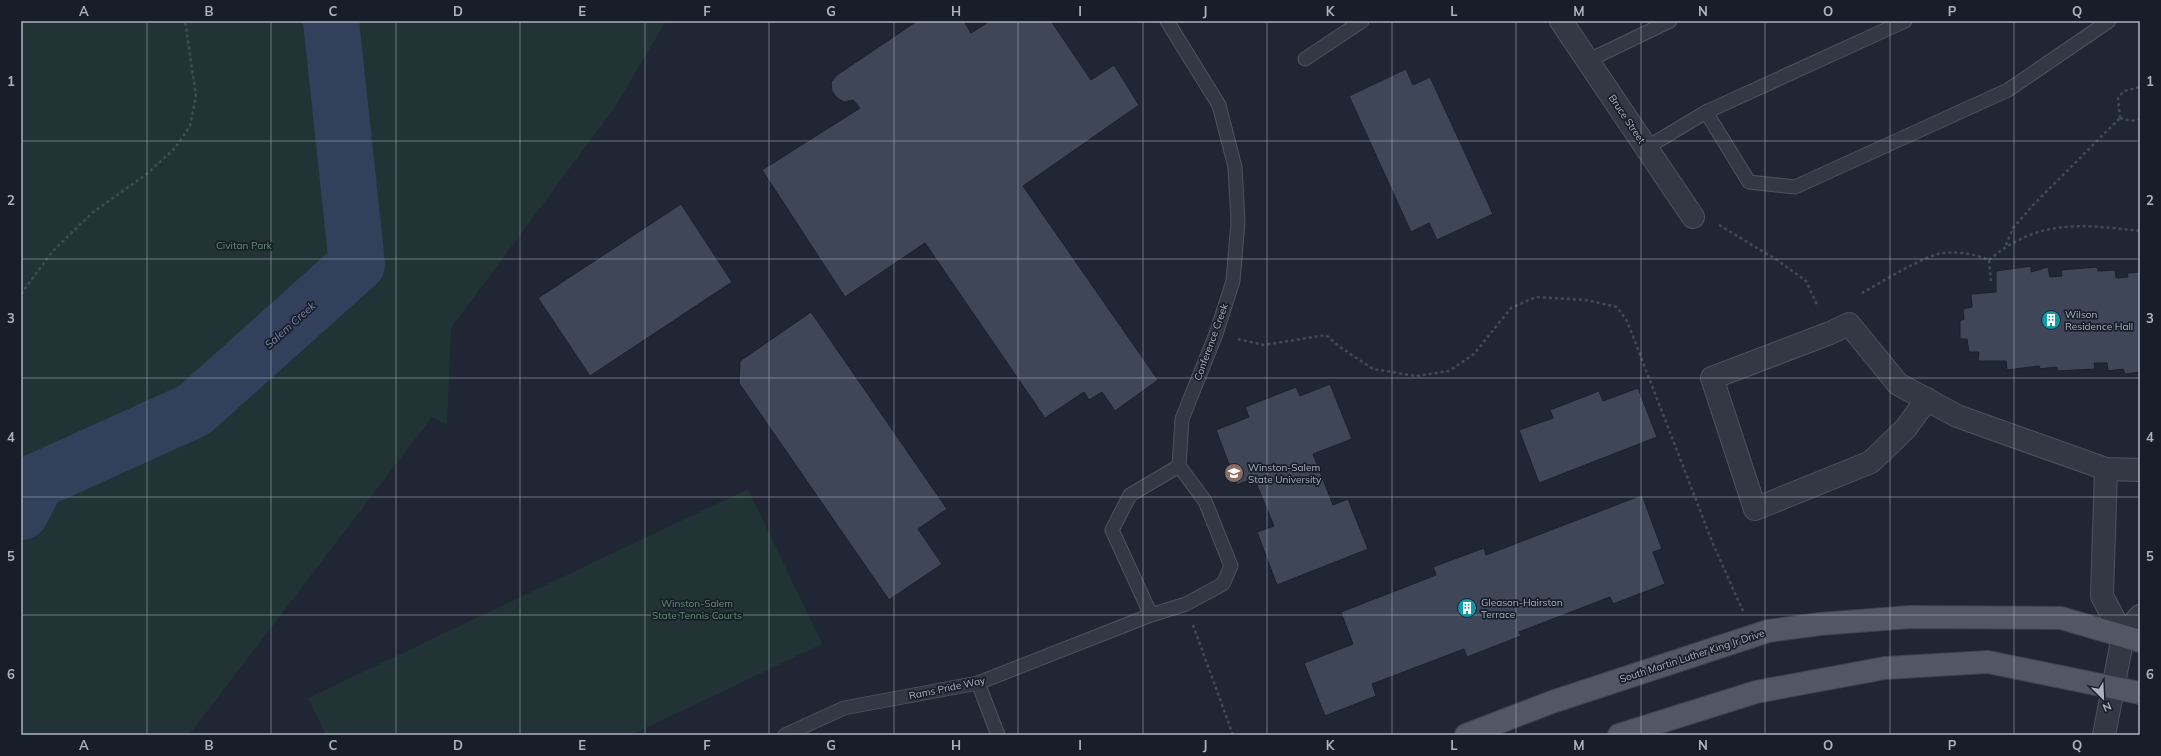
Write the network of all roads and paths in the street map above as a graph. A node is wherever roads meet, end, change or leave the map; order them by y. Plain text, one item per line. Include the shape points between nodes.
1 (185, 21) edge
2 (1167, 21) edge
3 (1362, 21) edge
4 (1560, 21) edge
5 (1670, 21) edge
6 (1905, 21) edge
7 (2109, 21) edge
8 (1305, 59) dead end
9 (1587, 61) junction
10 (2140, 87) edge
11 (1706, 112) junction
12 (2120, 118) junction
13 (2140, 119) edge
14 (1646, 148) junction
15 (1693, 217) joint
16 (2140, 231) edge
17 (2006, 245) junction
18 (1989, 260) junction
19 (1991, 282) dead end
20 (1862, 293) dead end
21 (21, 294) edge
22 (1830, 333) junction
23 (1216, 334) junction
24 (1927, 399) junction
25 (1179, 466) junction
26 (2106, 469) junction
27 (2140, 470) edge
28 (1186, 604) junction
29 (1151, 615) junction
30 (2140, 616) edge
31 (1749, 637) junction
32 (2132, 639) edge
33 (978, 683) junction
34 (2113, 686) junction
35 (2140, 693) edge
36 (785, 735) edge
37 (998, 735) edge
38 (1233, 735) edge
39 (1466, 735) edge
40 (1619, 735) edge
41 (2104, 735) edge

1 - 21 path via 196,96 190,126 175,148 148,173 92,213 52,252
2 - 23 lane, Conference Creek via 1219,105 1235,167 1238,222 1233,281
3 - 8 lane
4 - 9 street, Bruce Street
5 - 9 lane
6 - 11 lane
7 - 11 lane via 2008,90 1795,187 1749,182
9 - 14 street, Bruce Street
10 - 12 path via 2124,91 2118,98
11 - 14 lane
12 - 13 path via 2131,121
12 - 17 path via 2035,203 2013,228
14 - 15 street, Bruce Street
15 - 22 path via 1714,222 1777,260 1806,281
16 - 17 path via 2081,225 2061,227 2039,232
17 - 18 path
18 - 19 path
18 - 20 path via 1976,255 1942,253 1913,265
22 - 24 street via 1849,324 1898,384
22 - 24 street via 1712,378 1755,509 1871,462 1906,428
23 - 25 lane, Conference Creek via 1182,419
23 - 31 path via 1264,345 1326,335 1373,369 1416,376 1450,370 1474,354 1511,308 1536,297 1586,300 1617,307 1626,321 1713,544 1744,612
24 - 26 street via 1957,416
25 - 28 lane via 1205,501 1232,566 1223,584
25 - 29 lane via 1130,495 1112,530
26 - 27 street
26 - 32 street via 2102,596
28 - 29 lane
28 - 38 path
29 - 33 lane, Rams Pride Way
30 - 32 street
31 - 32 main road, South Martin Luther King Jr Drive via 1768,631 1820,624 1910,617 2061,618
31 - 39 main road, South Martin Luther King Jr Drive via 1552,702
32 - 34 street
33 - 36 lane, Rams Pride Way via 844,708
33 - 37 lane
34 - 35 main road
34 - 40 main road via 1988,662 1885,668 1756,692
34 - 41 street

